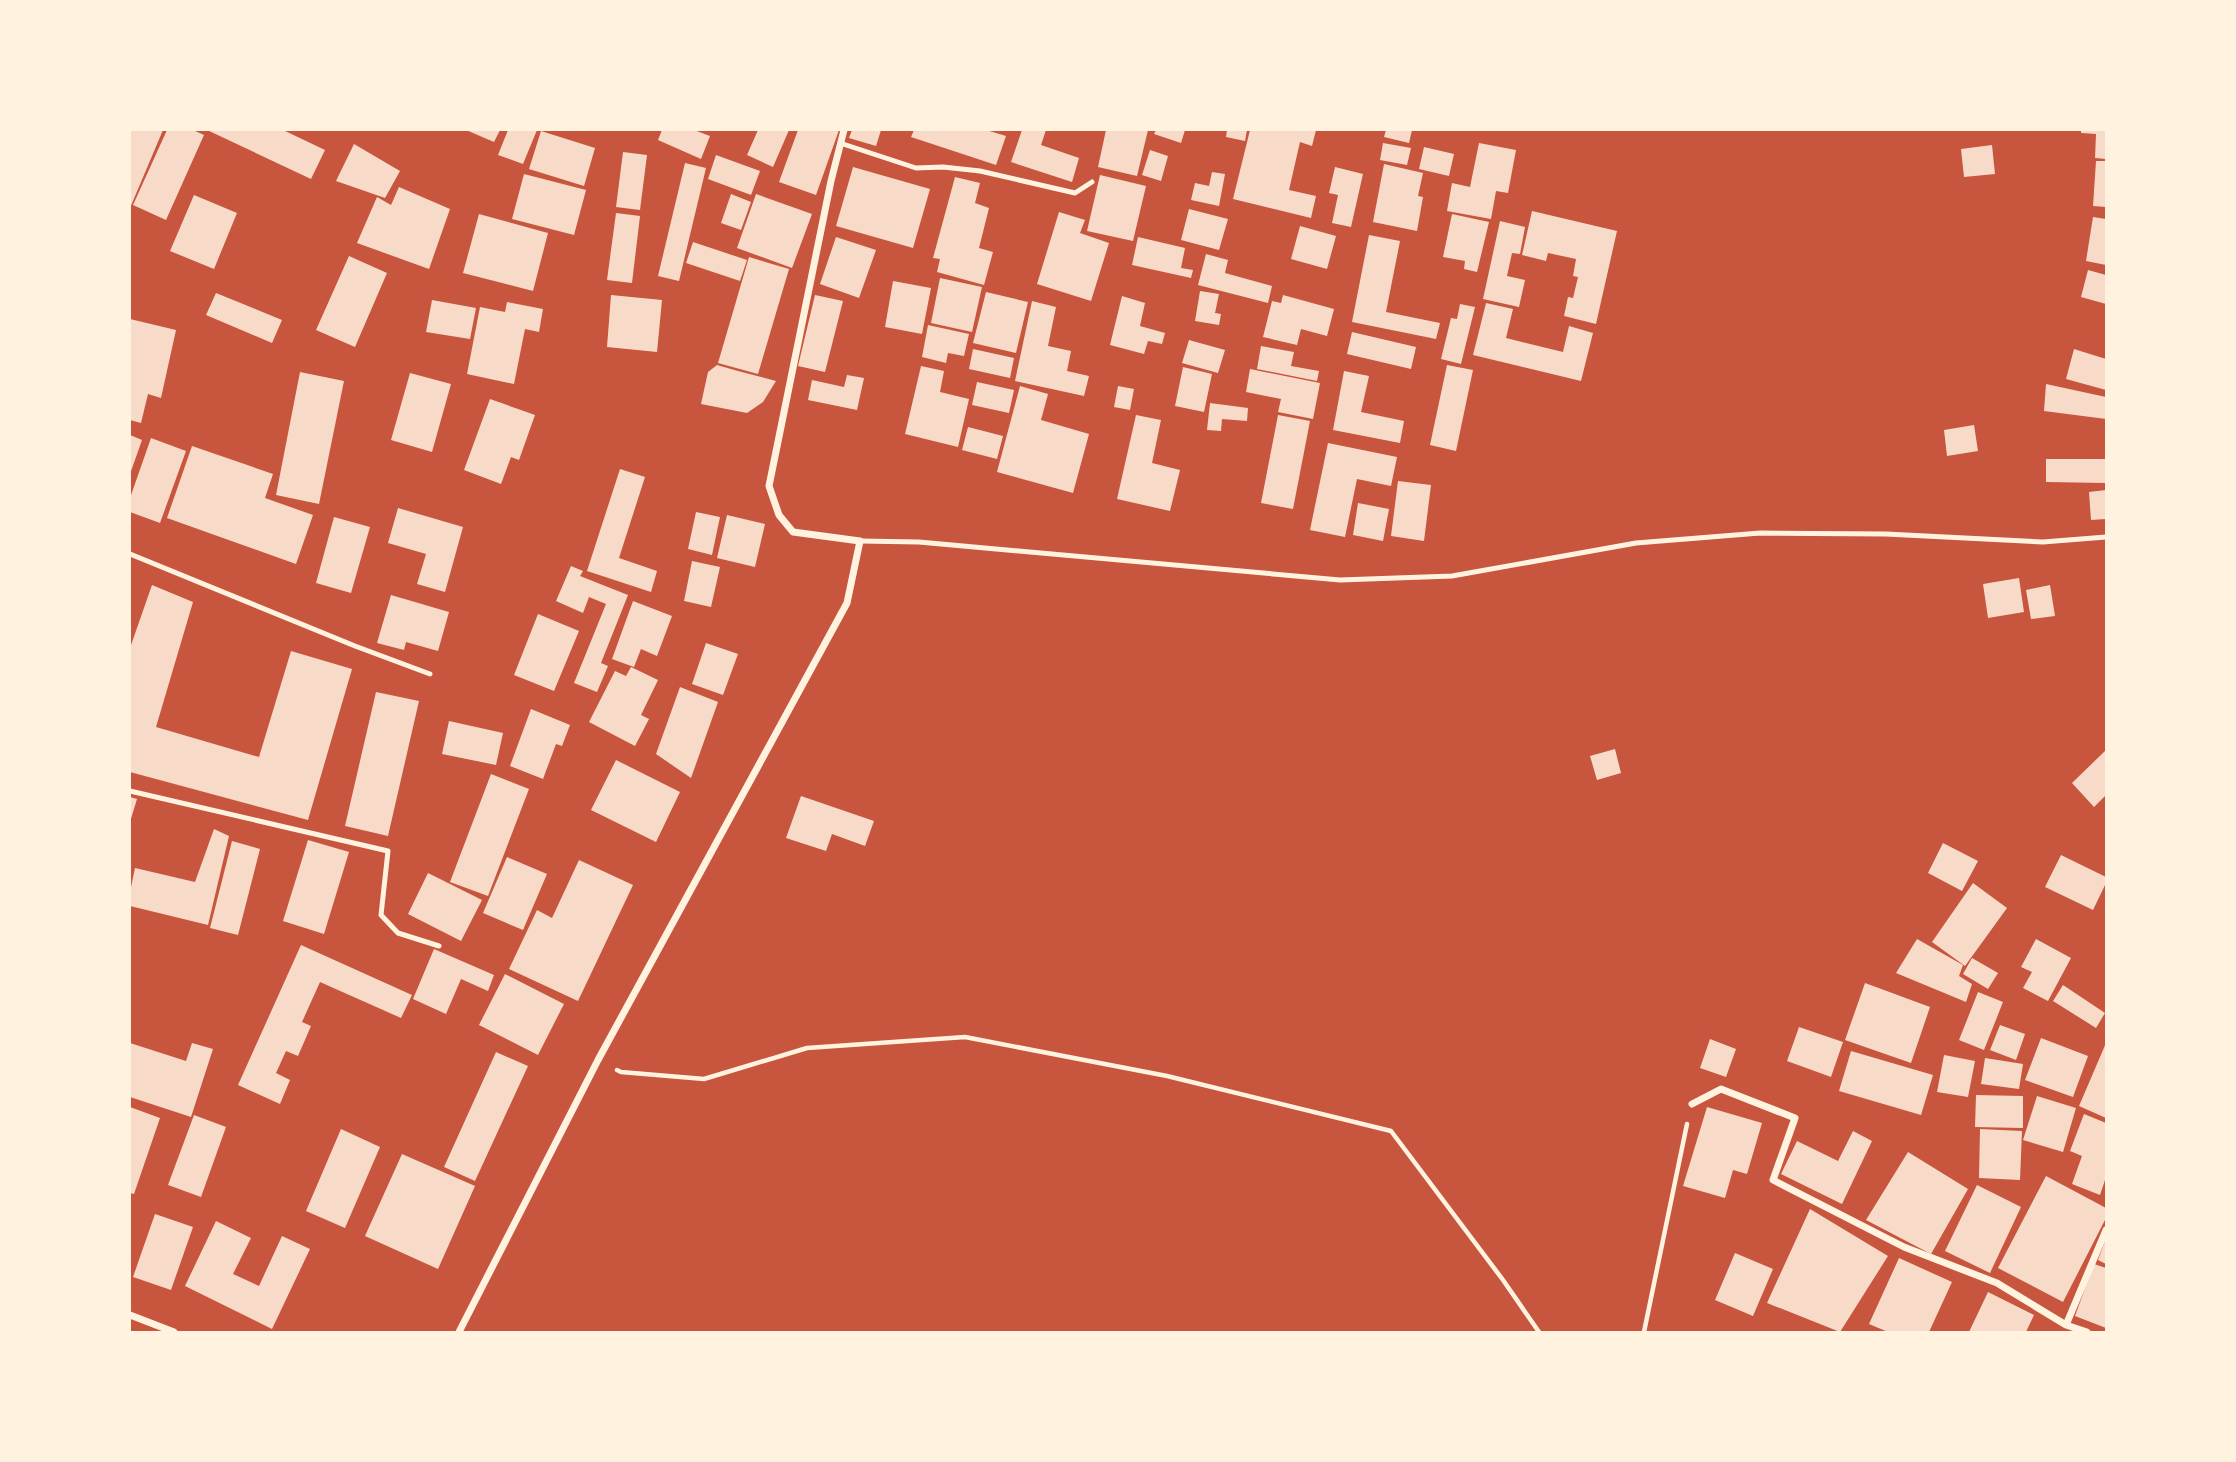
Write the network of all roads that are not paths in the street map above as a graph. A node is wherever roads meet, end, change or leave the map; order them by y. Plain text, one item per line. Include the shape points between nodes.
1 (845, 130) edge
2 (841, 143) junction
3 (1092, 182) dead end
4 (2106, 537) edge
5 (860, 541) junction
6 (130, 554) edge
7 (430, 674) dead end
8 (130, 791) edge
9 (439, 946) dead end
10 (1692, 1104) road end
11 (2106, 1230) edge
12 (130, 1315) edge
13 (2066, 1325) junction
14 (174, 1332) edge
15 (459, 1332) edge
16 (2087, 1332) edge

1 - 2 street
2 - 3 lane via 916,168 980,171 1074,193
2 - 5 street via 769,486 779,515 793,532
4 - 5 lane via 2043,542 1760,533 1636,543 1452,576 1340,580 919,542
5 - 15 street via 847,603 598,1060
6 - 7 lane
8 - 9 lane via 388,851 381,915 398,933
10 - 13 street via 1721,1089 1795,1118 1773,1180 1903,1247 1997,1283
11 - 13 street
12 - 14 street
13 - 16 street

